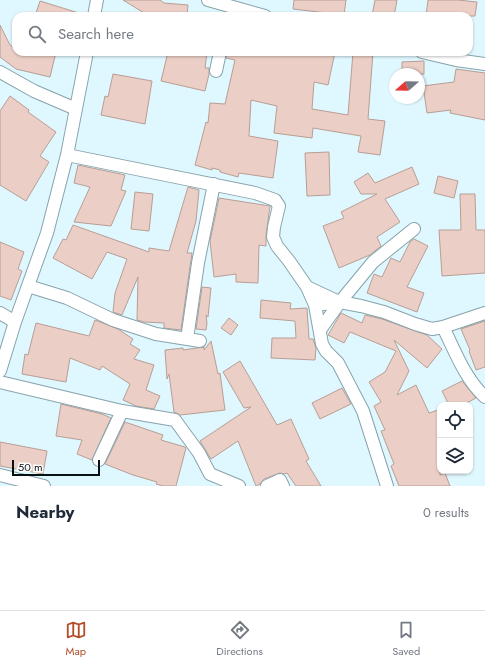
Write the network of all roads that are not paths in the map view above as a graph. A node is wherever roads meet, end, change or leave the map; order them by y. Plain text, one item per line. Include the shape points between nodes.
1 (97, 0) edge
2 (208, 0) edge
3 (228, 11) edge
4 (95, 12) edge
5 (86, 56) edge
6 (219, 56) edge
7 (439, 56) edge
8 (485, 64) edge
9 (216, 71) dead end
10 (0, 72) edge
11 (76, 109) junction
12 (67, 155) junction
13 (214, 184) junction
14 (414, 229) dead end
15 (28, 286) junction
16 (307, 287) junction
17 (340, 302) junction
18 (315, 305) junction
19 (0, 313) edge
20 (485, 313) edge
21 (15, 322) junction
22 (443, 327) junction
23 (320, 330) junction
24 (187, 339) junction
25 (200, 341) dead end
26 (0, 371) edge
27 (0, 382) edge
28 (485, 397) edge
29 (122, 411) junction
30 (99, 460) dead end
31 (0, 475) edge
32 (44, 486) edge
33 (239, 486) edge
34 (267, 486) edge
35 (283, 486) edge
36 (387, 486) edge

1 - 4 street
2 - 3 street
5 - 11 street
6 - 9 street
7 - 8 street
10 - 11 street via 34,91
11 - 12 street
12 - 13 street
12 - 15 street via 48,233
13 - 16 street via 275,200 279,206 273,237
13 - 24 street via 198,263
14 - 17 street via 373,262
15 - 21 street
15 - 24 street via 67,298 113,320 156,334
16 - 17 street
16 - 18 street
17 - 18 street
17 - 22 street via 384,312 432,329
17 - 23 street
18 - 23 street
19 - 21 street
20 - 22 street
21 - 26 street
22 - 28 street via 461,364 478,391
23 - 36 street via 322,344 338,362 363,411
24 - 25 street
27 - 29 street
29 - 30 street
29 - 33 street via 175,420 199,453 210,474
31 - 32 street
34 - 35 street via 280,480

